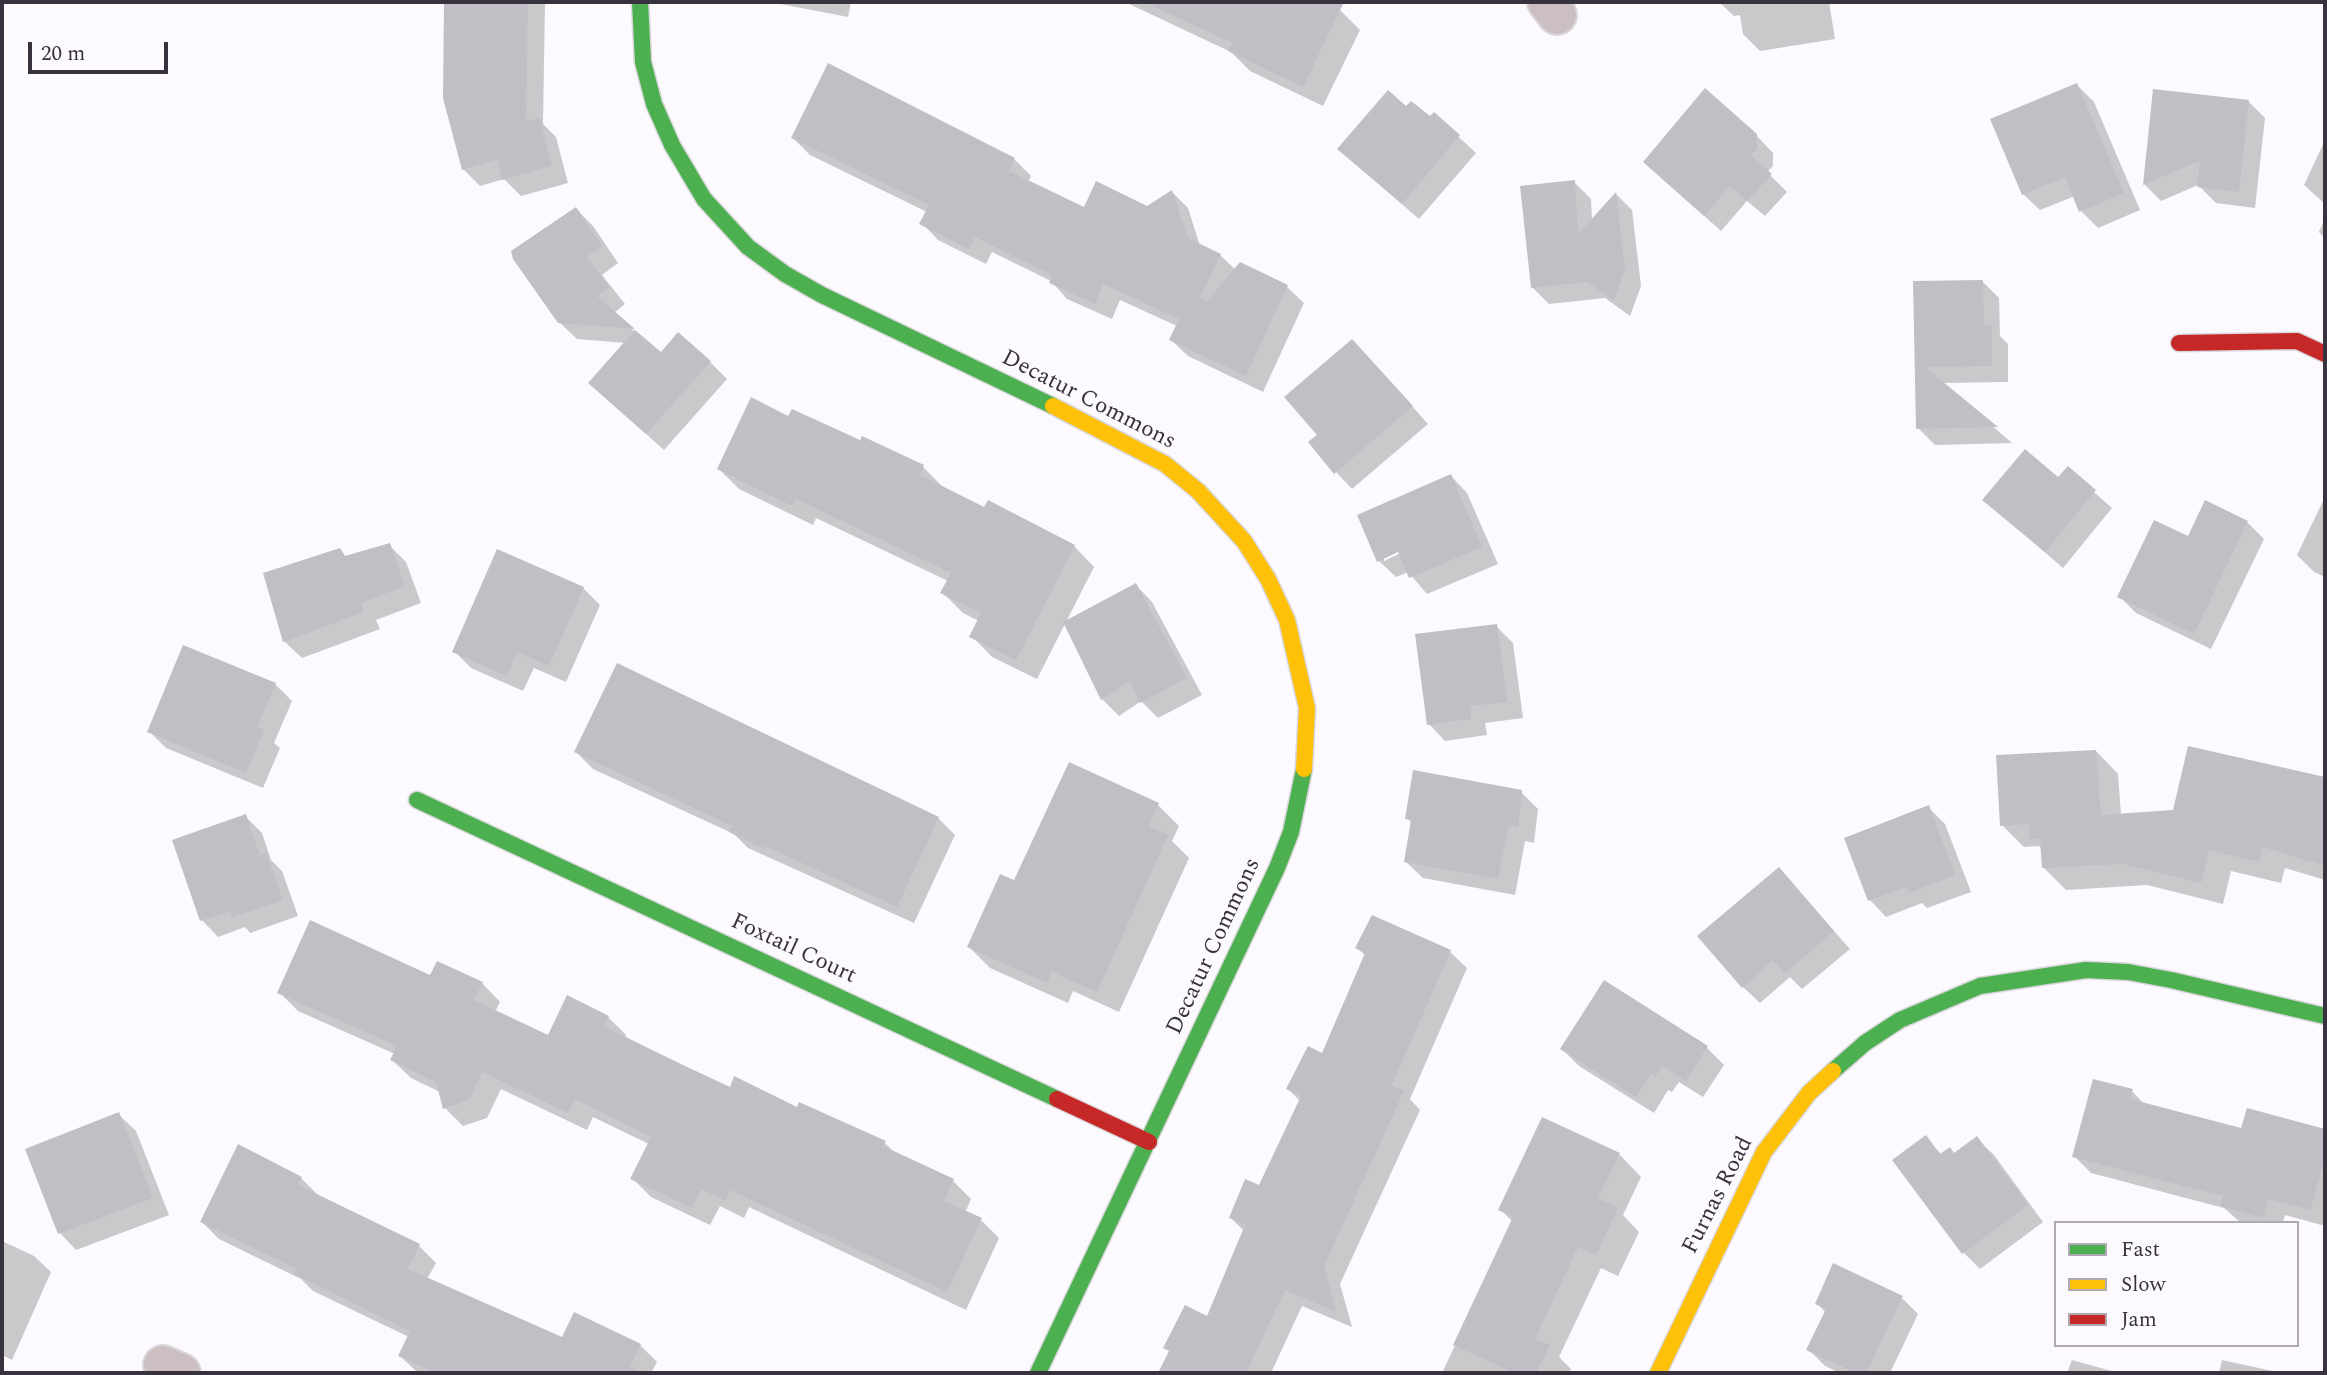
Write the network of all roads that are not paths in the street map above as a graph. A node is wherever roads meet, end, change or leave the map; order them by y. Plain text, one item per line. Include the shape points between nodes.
1 (640, 2) edge
2 (2179, 343) dead end
3 (2325, 354) edge
4 (417, 800) dead end
5 (2325, 1016) edge
6 (1149, 1142) junction
7 (1038, 1373) edge
8 (1658, 1373) edge

1 - 6 street, Decatur Commons via 643,62 658,114 704,199 748,247 812,290 1165,464 1230,523 1278,599 1307,708 1307,753 1297,813 1277,869
2 - 3 street via 2297,341
4 - 6 street, Foxtail Court
5 - 8 street, Furnas Road via 2150,976 2086,970 1980,986 1900,1020 1865,1043 1809,1093 1764,1152
6 - 7 street, Decatur Commons

